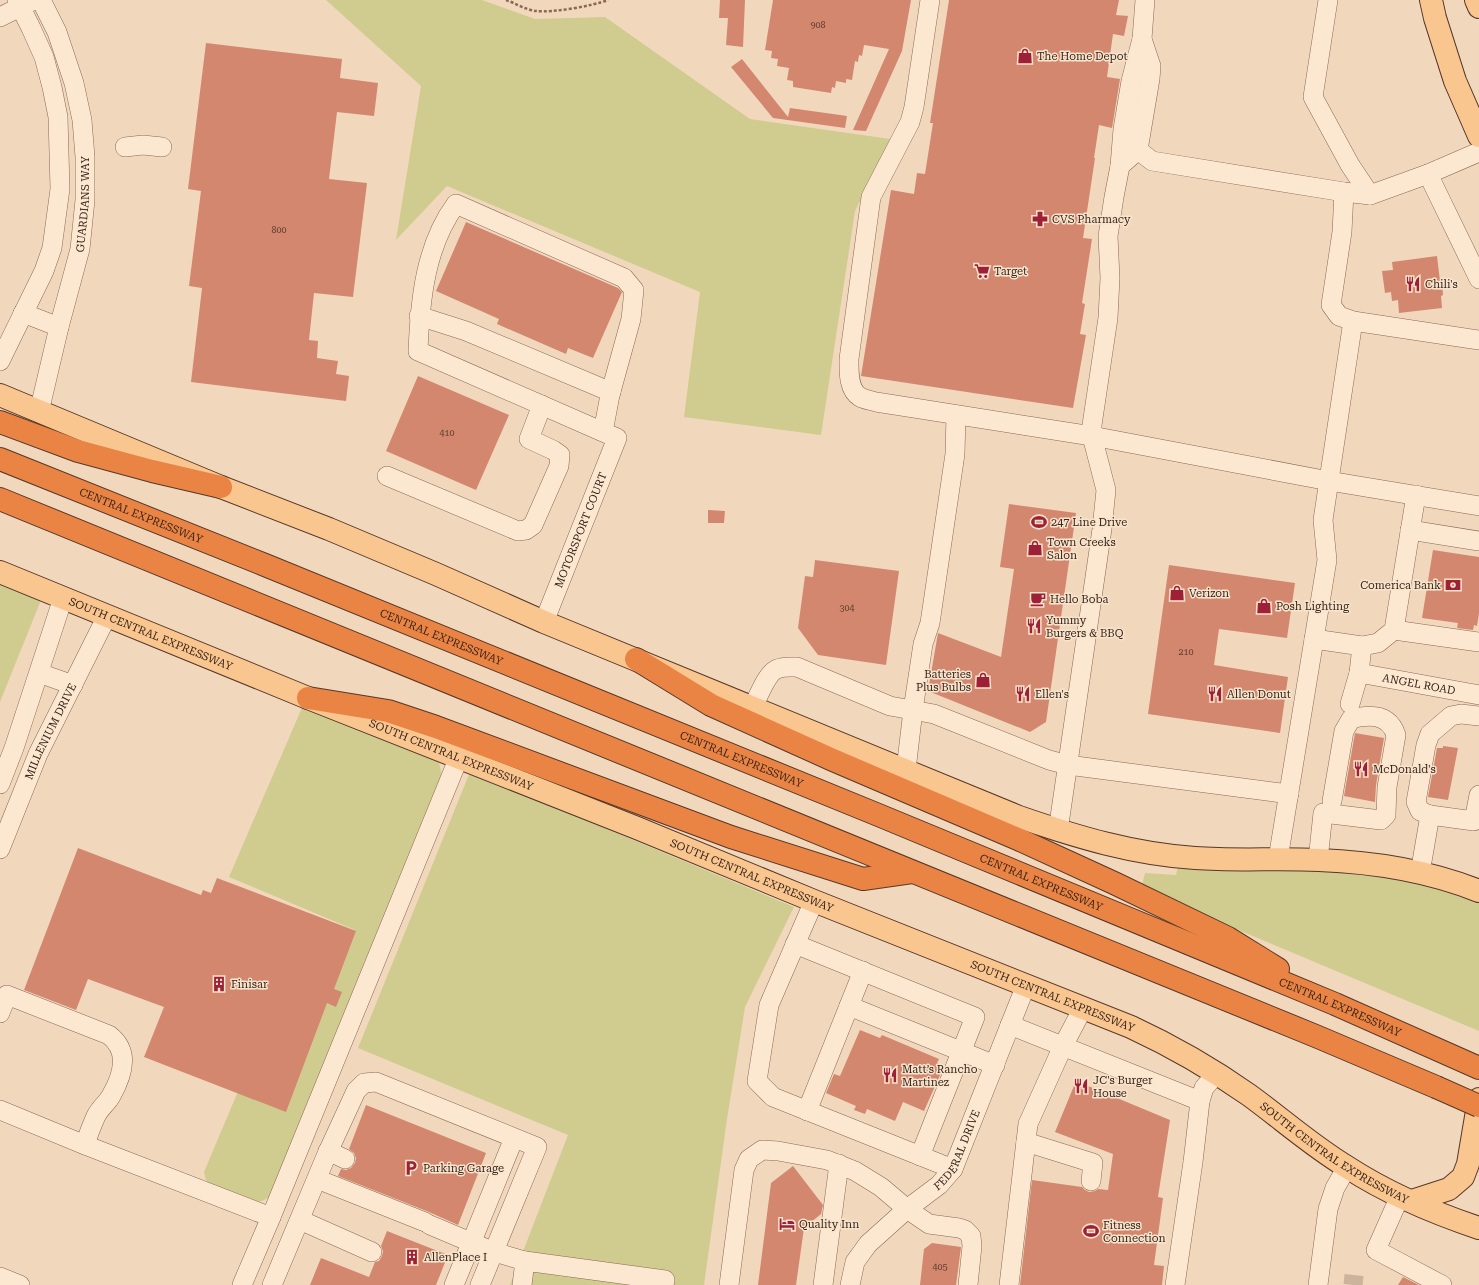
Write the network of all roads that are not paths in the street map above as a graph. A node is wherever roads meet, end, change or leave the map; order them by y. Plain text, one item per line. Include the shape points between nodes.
1 (41, 0) edge
2 (930, 0) edge
3 (1145, 0) edge
4 (1328, 0) edge
5 (1432, 0) edge
6 (1476, 0) edge
7 (24, 2) edge
8 (1479, 7) edge
9 (0, 17) edge
10 (50, 18) junction
11 (31, 28) junction
12 (1142, 39) junction
13 (1479, 136) edge
14 (125, 147) dead end
15 (162, 147) dead end
16 (1138, 150) junction
17 (1479, 152) edge
18 (1120, 166) junction
19 (1428, 174) junction
20 (1344, 192) junction
21 (1370, 195) junction
22 (1479, 278) edge
23 (24, 314) junction
24 (419, 316) junction
25 (1352, 321) junction
26 (59, 327) junction
27 (1479, 340) edge
28 (0, 361) edge
29 (611, 392) junction
30 (0, 396) edge
31 (542, 405) junction
32 (39, 412) junction
33 (956, 415) junction
34 (0, 422) edge
35 (610, 435) junction
36 (1092, 436) junction
37 (0, 459) edge
38 (387, 476) dead end
39 (1329, 481) junction
40 (221, 487) junction
41 (1416, 495) junction
42 (0, 499) edge
43 (1479, 506) edge
44 (1410, 530) junction
45 (1479, 541) edge
46 (0, 572) edge
47 (63, 598) junction
48 (107, 616) junction
49 (544, 622) junction
50 (1394, 630) junction
51 (1314, 639) junction
52 (1479, 642) edge
53 (1362, 646) junction
54 (636, 659) junction
55 (39, 673) junction
56 (1359, 673) junction
57 (72, 685) junction
58 (1476, 693) edge
59 (308, 698) junction
60 (1350, 704) dead end
61 (753, 707) junction
62 (913, 710) junction
63 (1479, 716) edge
64 (459, 757) junction
65 (1068, 765) junction
66 (906, 770) junction
67 (0, 784) edge
68 (1289, 794) junction
69 (1479, 795) edge
70 (1328, 807) junction
71 (1430, 815) junction
72 (1058, 831) junction
73 (0, 849) edge
74 (1278, 859) junction
75 (1318, 860) junction
76 (913, 872) junction
77 (1420, 873) junction
78 (1474, 886) edge
79 (814, 901) junction
80 (795, 944) junction
81 (863, 972) junction
82 (1026, 985) junction
83 (1335, 1004) junction
84 (849, 1006) junction
85 (1083, 1008) junction
86 (0, 1013) edge
87 (1010, 1025) junction
88 (1063, 1046) junction
89 (961, 1052) junction
90 (995, 1065) junction
91 (1479, 1068) edge
92 (1217, 1073) junction
93 (1479, 1099) edge
94 (1200, 1101) junction
95 (1479, 1106) edge
96 (0, 1110) edge
97 (807, 1111) junction
98 (514, 1138) junction
99 (1026, 1142) junction
100 (85, 1145) junction
101 (920, 1156) junction
102 (838, 1164) junction
103 (1347, 1168) junction
104 (953, 1169) junction
105 (317, 1179) junction
106 (1091, 1180) dead end
107 (1406, 1198) junction
108 (907, 1209) junction
109 (271, 1216) junction
110 (300, 1220) junction
111 (1479, 1228) edge
112 (472, 1243) junction
113 (372, 1252) dead end
114 (494, 1252) junction
115 (525, 1261) junction
116 (0, 1277) edge
117 (20, 1285) edge
118 (242, 1285) edge
119 (272, 1285) edge
120 (454, 1285) edge
121 (480, 1285) edge
122 (522, 1285) edge
123 (664, 1285) edge
124 (729, 1285) edge
125 (823, 1285) edge
126 (850, 1285) edge
127 (968, 1285) edge
128 (1009, 1285) edge
129 (1175, 1285) edge
130 (1318, 1285) edge
131 (1442, 1285) edge

1 - 10 street, GUARDIANS WAY
2 - 33 street via 910,122 871,197 849,359 849,377 853,390 860,397
3 - 12 street
4 - 21 street via 1313,97 1350,165
5 - 13 main road via 1435,18 1455,81
6 - 8 main road
7 - 9 street
7 - 11 street, GUARDIANS WAY
10 - 11 street
10 - 26 street, GUARDIANS WAY via 74,83 82,120 85,157 85,200 80,249
11 - 23 street, GUARDIANS WAY via 44,57 58,118 60,189 52,248
12 - 16 street via 1151,66
12 - 18 street via 1131,81
14 - 15 street
16 - 18 street
16 - 20 street via 1152,161
17 - 19 street
18 - 36 street via 1108,236 1108,318
19 - 21 street
19 - 22 street
20 - 21 street
20 - 25 street via 1342,232 1331,305 1339,316
23 - 26 street
23 - 28 street, GUARDIANS WAY
24 - 29 street via 466,332
24 - 29 street, MOTORSPORT COURT via 431,252 446,218 456,204 624,278 634,290 631,319
24 - 31 street via 418,351
25 - 27 street
25 - 39 street
26 - 32 street, GUARDIANS WAY
29 - 35 street, MOTORSPORT COURT
30 - 32 main road
31 - 35 street
31 - 38 street via 529,440 553,450 560,456 559,466 533,525 526,530 518,531
32 - 40 main road
33 - 36 street
33 - 62 street via 955,454 930,623 923,644
34 - 40 highway via 78,451
35 - 49 street, MOTORSPORT COURT
36 - 39 street
36 - 65 street via 1106,490
37 - 83 highway, CENTRAL EXPRESSWAY via 265,565
39 - 41 street
39 - 51 street via 1323,520 1327,560
40 - 49 main road via 329,529
41 - 43 street
41 - 44 street
42 - 76 highway
44 - 45 street
44 - 50 street
46 - 47 main road, SOUTH CENTRAL EXPRESSWAY
47 - 48 main road, SOUTH CENTRAL EXPRESSWAY
47 - 55 street
48 - 57 street, MILLENIUM DRIVE
48 - 59 main road, SOUTH CENTRAL EXPRESSWAY
49 - 54 main road
50 - 52 street
50 - 53 street via 1378,643
51 - 53 street
51 - 68 street
53 - 56 street
54 - 61 main road
54 - 83 highway via 711,705 1020,840 1228,938
55 - 57 street
55 - 67 street
56 - 58 street, ANGEL ROAD
56 - 60 street
57 - 73 street, MILLENIUM DRIVE via 38,754
59 - 64 main road, SOUTH CENTRAL EXPRESSWAY
59 - 76 highway via 388,711 451,732 731,837 863,878
61 - 62 street via 771,674 786,667 797,668 890,706
61 - 66 main road
62 - 65 street via 934,714 1049,760
62 - 66 street
63 - 71 street via 1451,716 1430,734 1416,802 1420,811
64 - 79 main road, SOUTH CENTRAL EXPRESSWAY
64 - 109 street
65 - 68 street
65 - 72 street
66 - 72 main road
68 - 74 street
69 - 71 street via 1474,821
70 - 70 street via 1376,820 1382,820 1386,815 1387,787 1396,735 1388,721 1383,718 1360,716 1351,719 1344,731
70 - 75 street
71 - 77 street
72 - 74 main road via 1145,852 1194,858
74 - 75 main road
75 - 77 main road via 1346,861
76 - 95 highway, bridge via 1312,1034
77 - 78 main road
79 - 80 street
79 - 82 main road, SOUTH CENTRAL EXPRESSWAY
80 - 81 street
80 - 97 street via 769,1005 757,1081 773,1097
81 - 84 street
81 - 89 street via 975,1017
82 - 85 main road, SOUTH CENTRAL EXPRESSWAY
82 - 87 street, FEDERAL DRIVE
83 - 91 highway, CENTRAL EXPRESSWAY
84 - 89 street
84 - 97 street
85 - 88 street
85 - 92 main road, SOUTH CENTRAL EXPRESSWAY via 1162,1042
86 - 100 street via 7,995 116,1040 122,1050 120,1076 112,1096 96,1116
87 - 88 street
87 - 90 street, FEDERAL DRIVE
88 - 94 street
88 - 99 street via 1028,1124
89 - 90 street
89 - 101 street
90 - 104 street, FEDERAL DRIVE
92 - 94 street via 1204,1088
92 - 103 main road, SOUTH CENTRAL EXPRESSWAY
93 - 107 main road via 1468,1164 1463,1177 1449,1189
94 - 129 street via 1194,1162
96 - 100 street
97 - 101 street
98 - 105 street via 376,1082 364,1083 356,1091 337,1155
98 - 112 street
98 - 114 street via 537,1147
99 - 106 street via 1093,1163
99 - 128 street
100 - 109 street
101 - 104 street
102 - 108 street via 856,1171 881,1187
102 - 124 street via 762,1150 749,1159 744,1170
102 - 125 street
103 - 107 main road, SOUTH CENTRAL EXPRESSWAY
103 - 130 street via 1335,1188 1328,1209
104 - 108 street, FEDERAL DRIVE via 939,1185
105 - 110 street
105 - 112 street
107 - 111 main road, SOUTH CENTRAL EXPRESSWAY
107 - 131 street via 1376,1250
108 - 126 street, FEDERAL DRIVE via 868,1244 855,1262
108 - 127 street via 929,1224 959,1228 971,1236
109 - 118 street
110 - 113 street
110 - 119 street
112 - 114 street
112 - 120 street
114 - 115 street
114 - 121 street
115 - 122 street
115 - 123 street via 665,1280
116 - 117 street

